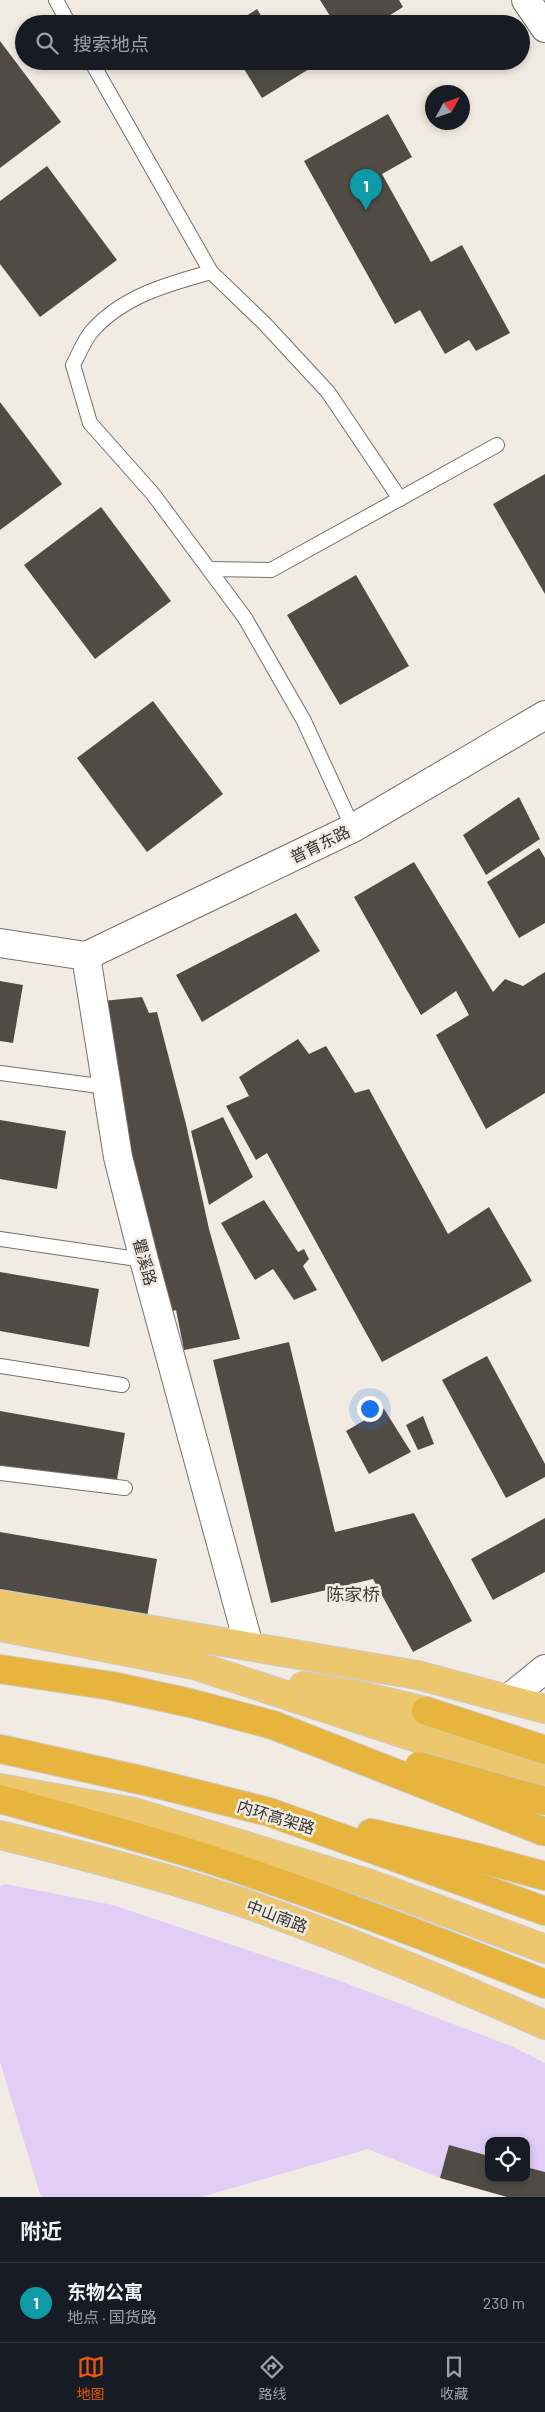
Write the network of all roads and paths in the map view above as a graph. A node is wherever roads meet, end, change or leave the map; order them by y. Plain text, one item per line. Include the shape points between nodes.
1 (56, 0) edge
2 (526, 0) edge
3 (64, 15) edge
4 (545, 28) edge
5 (96, 70) edge
6 (211, 272) junction
7 (497, 445) dead end
8 (400, 499) junction
9 (208, 569) junction
10 (545, 714) edge
11 (353, 828) junction
12 (0, 943) edge
13 (86, 956) junction
14 (0, 1073) edge
15 (107, 1087) junction
16 (0, 1239) edge
17 (144, 1260) junction
18 (0, 1366) edge
19 (122, 1385) dead end
20 (0, 1473) edge
21 (125, 1488) dead end
22 (0, 1604) edge
23 (0, 1626) edge
24 (249, 1646) junction
25 (194, 1665) junction
26 (0, 1669) edge
27 (545, 1669) edge
28 (509, 1698) junction
29 (545, 1709) edge
30 (426, 1711) joint
31 (273, 1725) junction
32 (0, 1749) edge
33 (545, 1750) edge
34 (545, 1780) edge
35 (0, 1788) edge
36 (0, 1799) edge
37 (545, 1801) edge
38 (269, 1812) junction
39 (545, 1832) edge
40 (0, 1835) edge
41 (545, 1876) edge
42 (545, 1911) edge
43 (545, 1949) edge
44 (545, 1984) edge
45 (545, 2025) edge

1 - 3 lane
2 - 4 street
5 - 6 lane
6 - 8 lane via 328,392
6 - 9 lane via 168,284 128,301 92,332 73,365 90,423 153,494
7 - 8 lane
8 - 9 lane via 271,570
9 - 11 lane via 245,618 304,722
10 - 11 street, 普育东路
11 - 13 street, 普育东路
12 - 13 street
13 - 15 street, 瞿溪路
14 - 15 lane
15 - 17 street, 瞿溪路 via 118,1157
16 - 17 lane
17 - 24 street, 瞿溪路
18 - 19 lane
20 - 21 lane
22 - 24 main road
23 - 25 main road
24 - 28 main road via 417,1675
25 - 30 main road
25 - 34 main road
26 - 31 highway via 190,1702
27 - 28 street
28 - 29 main road
30 - 33 highway
31 - 37 highway, bridge
31 - 39 highway, bridge
32 - 38 highway, 内环高架路
35 - 43 main road via 152,1817 368,1883
36 - 44 highway via 216,1861 449,1945
38 - 41 highway via 466,1854
38 - 42 highway, 内环高架路
40 - 45 main road, 中山南路 via 129,1867 244,1904 436,1977

